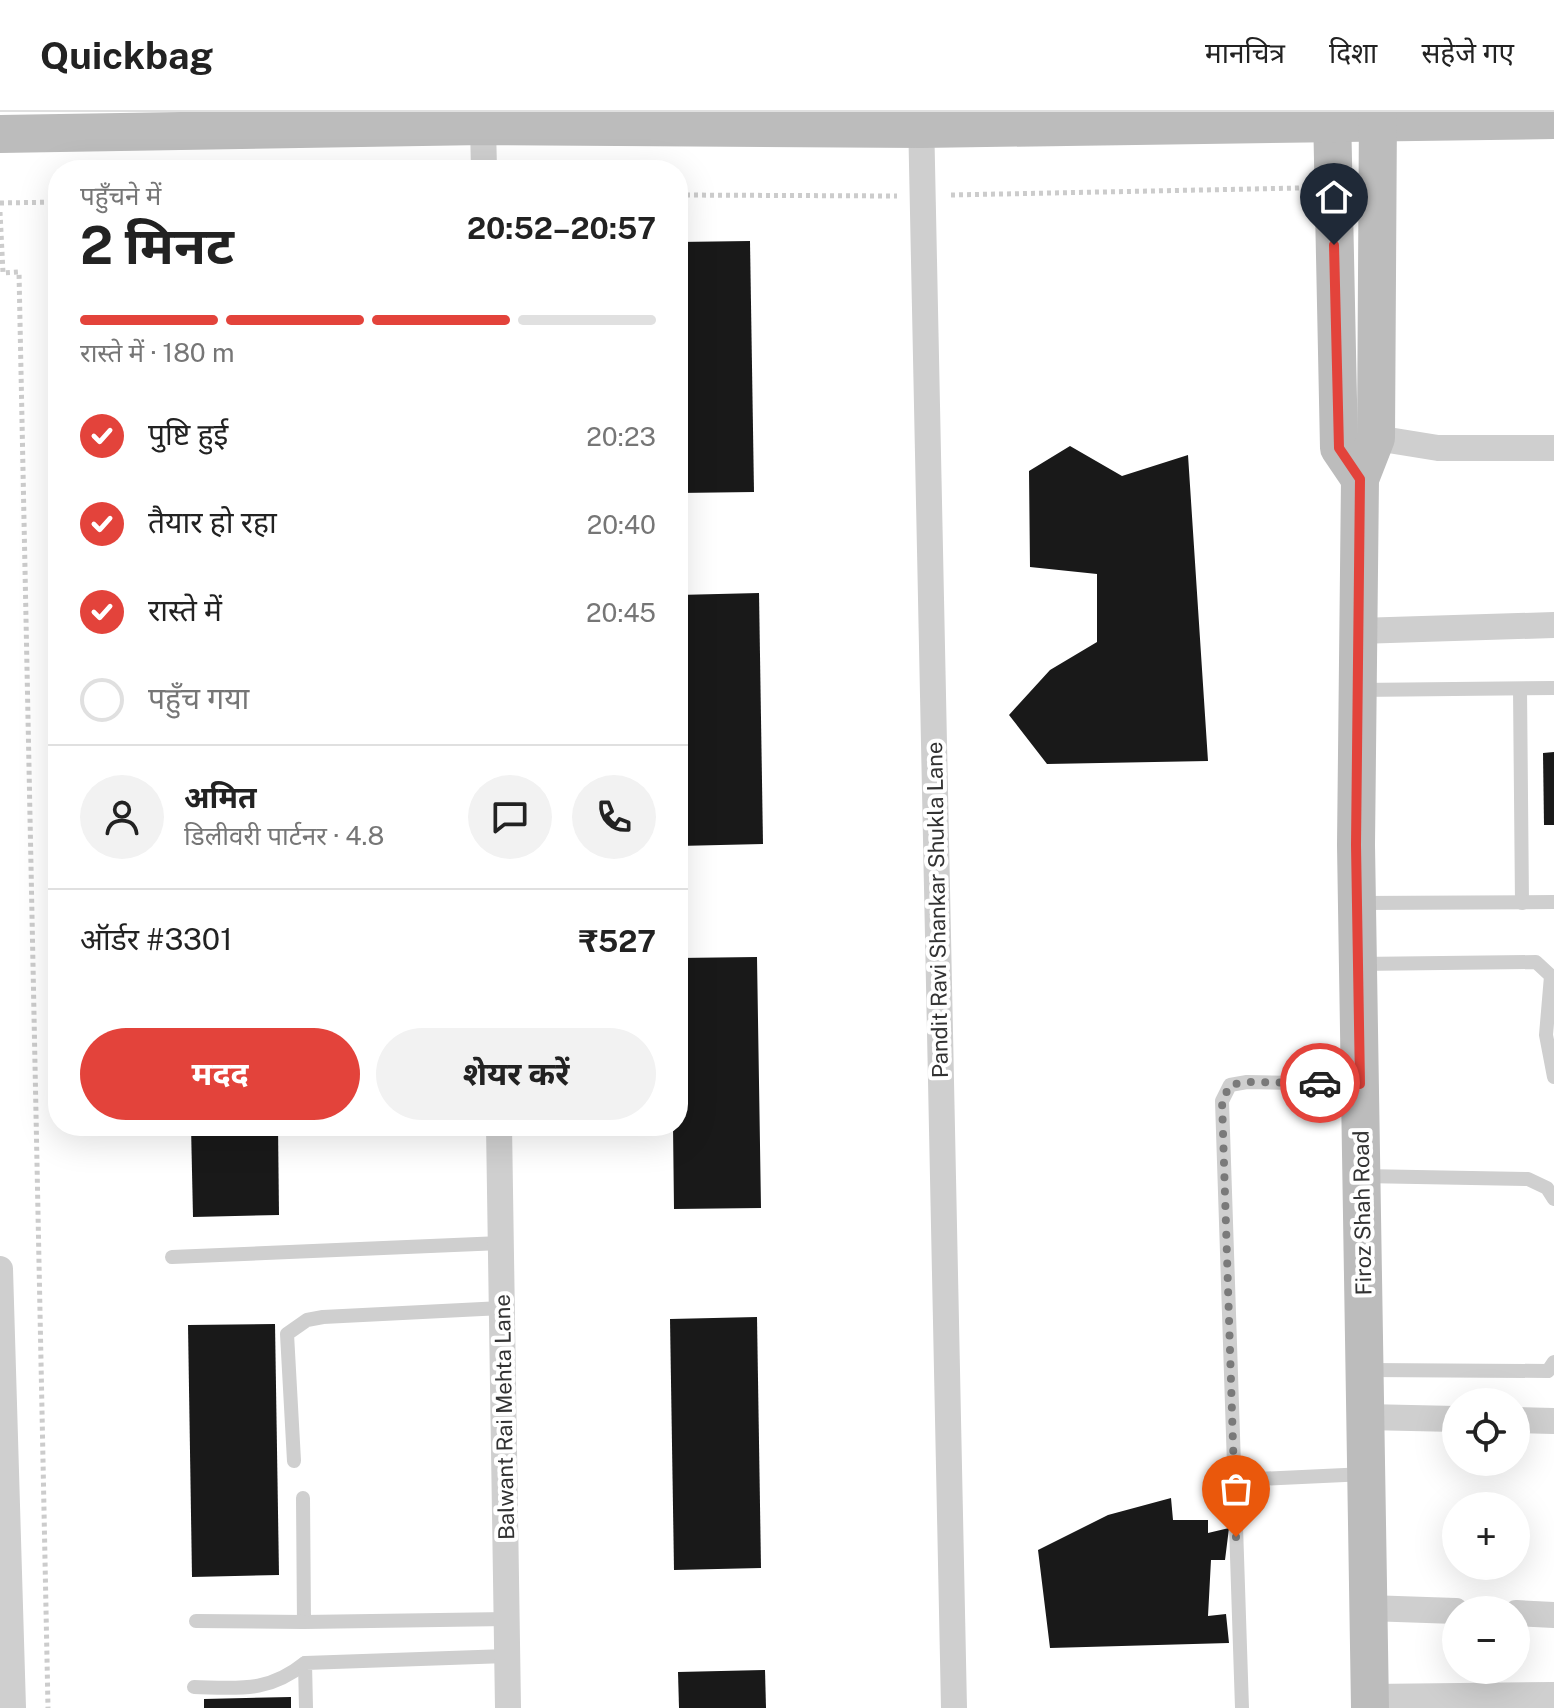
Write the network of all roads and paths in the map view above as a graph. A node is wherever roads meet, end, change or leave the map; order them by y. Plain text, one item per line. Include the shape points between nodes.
1 (1332, 117) edge
2 (1378, 117) edge
3 (921, 120) edge
4 (1554, 120) edge
5 (483, 126) junction
6 (0, 134) edge
7 (484, 160) edge
8 (1333, 188) junction
9 (688, 195) edge
10 (922, 196) junction
11 (48, 202) edge
12 (0, 203) edge
13 (0, 212) edge
14 (1376, 438) junction
15 (1554, 448) edge
16 (1360, 479) junction
17 (1554, 625) edge
18 (1358, 631) junction
19 (1554, 688) edge
20 (1520, 689) junction
21 (1358, 690) junction
22 (1554, 902) edge
23 (1357, 903) junction
24 (1522, 903) junction
25 (1358, 964) junction
26 (1554, 1077) edge
27 (1360, 1084) junction
28 (499, 1136) edge
29 (1362, 1176) junction
30 (1554, 1199) edge
31 (501, 1243) junction
32 (172, 1257) dead end
33 (0, 1269) edge
34 (502, 1308) junction
35 (1554, 1362) edge
36 (1365, 1370) junction
37 (1366, 1417) junction
38 (1442, 1419) edge
39 (1530, 1420) edge
40 (1554, 1421) edge
41 (294, 1461) dead end
42 (1367, 1474) junction
43 (1235, 1480) junction
44 (303, 1498) dead end
45 (1368, 1608) junction
46 (1442, 1611) edge
47 (1530, 1614) edge
48 (1554, 1615) edge
49 (507, 1619) junction
50 (196, 1621) dead end
51 (304, 1622) junction
52 (507, 1656) junction
53 (305, 1663) junction
54 (194, 1687) dead end
55 (1554, 1695) edge
56 (1370, 1703) edge
57 (13, 1708) edge
58 (48, 1708) edge
59 (306, 1708) edge
60 (508, 1708) edge
61 (954, 1708) edge
62 (1242, 1708) edge

1 - 2 main road
1 - 3 main road
1 - 8 main road
2 - 4 main road
2 - 14 main road, Firoz Shah Road
3 - 5 main road
3 - 10 street, Pandit Ravi Shankar Shukla Lane
5 - 6 main road
5 - 7 street
8 - 10 path
8 - 16 main road via 1339,448
9 - 10 path
10 - 61 street, Pandit Ravi Shankar Shukla Lane
11 - 12 path
13 - 58 path via 3,273 19,272
14 - 15 street via 1438,448
14 - 16 main road, Firoz Shah Road
16 - 18 main road, Firoz Shah Road
17 - 18 street
18 - 21 main road, Firoz Shah Road
19 - 20 lane
20 - 21 lane
20 - 24 lane
21 - 23 main road, Firoz Shah Road
22 - 24 lane
23 - 24 lane
23 - 25 main road, Firoz Shah Road
25 - 26 lane via 1536,962 1551,976 1546,1035
25 - 27 main road, Firoz Shah Road
27 - 29 main road, Firoz Shah Road
27 - 43 lane via 1247,1082 1230,1085 1222,1101
28 - 31 street, Balwant Rai Mehta Lane
29 - 30 lane via 1528,1179 1547,1188
29 - 36 main road, Firoz Shah Road
31 - 32 lane
31 - 34 street, Balwant Rai Mehta Lane
33 - 57 street
34 - 41 lane via 323,1317 307,1320 287,1334
34 - 49 street, Balwant Rai Mehta Lane
35 - 36 lane via 1548,1371
36 - 37 main road, Firoz Shah Road
37 - 38 street
37 - 42 main road, Firoz Shah Road
39 - 40 street
42 - 43 lane
42 - 45 main road, Firoz Shah Road
43 - 62 lane
44 - 51 lane
45 - 46 street
45 - 56 main road, Firoz Shah Road
47 - 48 street
49 - 51 lane
49 - 52 street, Balwant Rai Mehta Lane
50 - 51 lane
52 - 53 lane
52 - 60 street, Balwant Rai Mehta Lane
53 - 54 lane via 268,1684
53 - 59 lane
55 - 56 street

